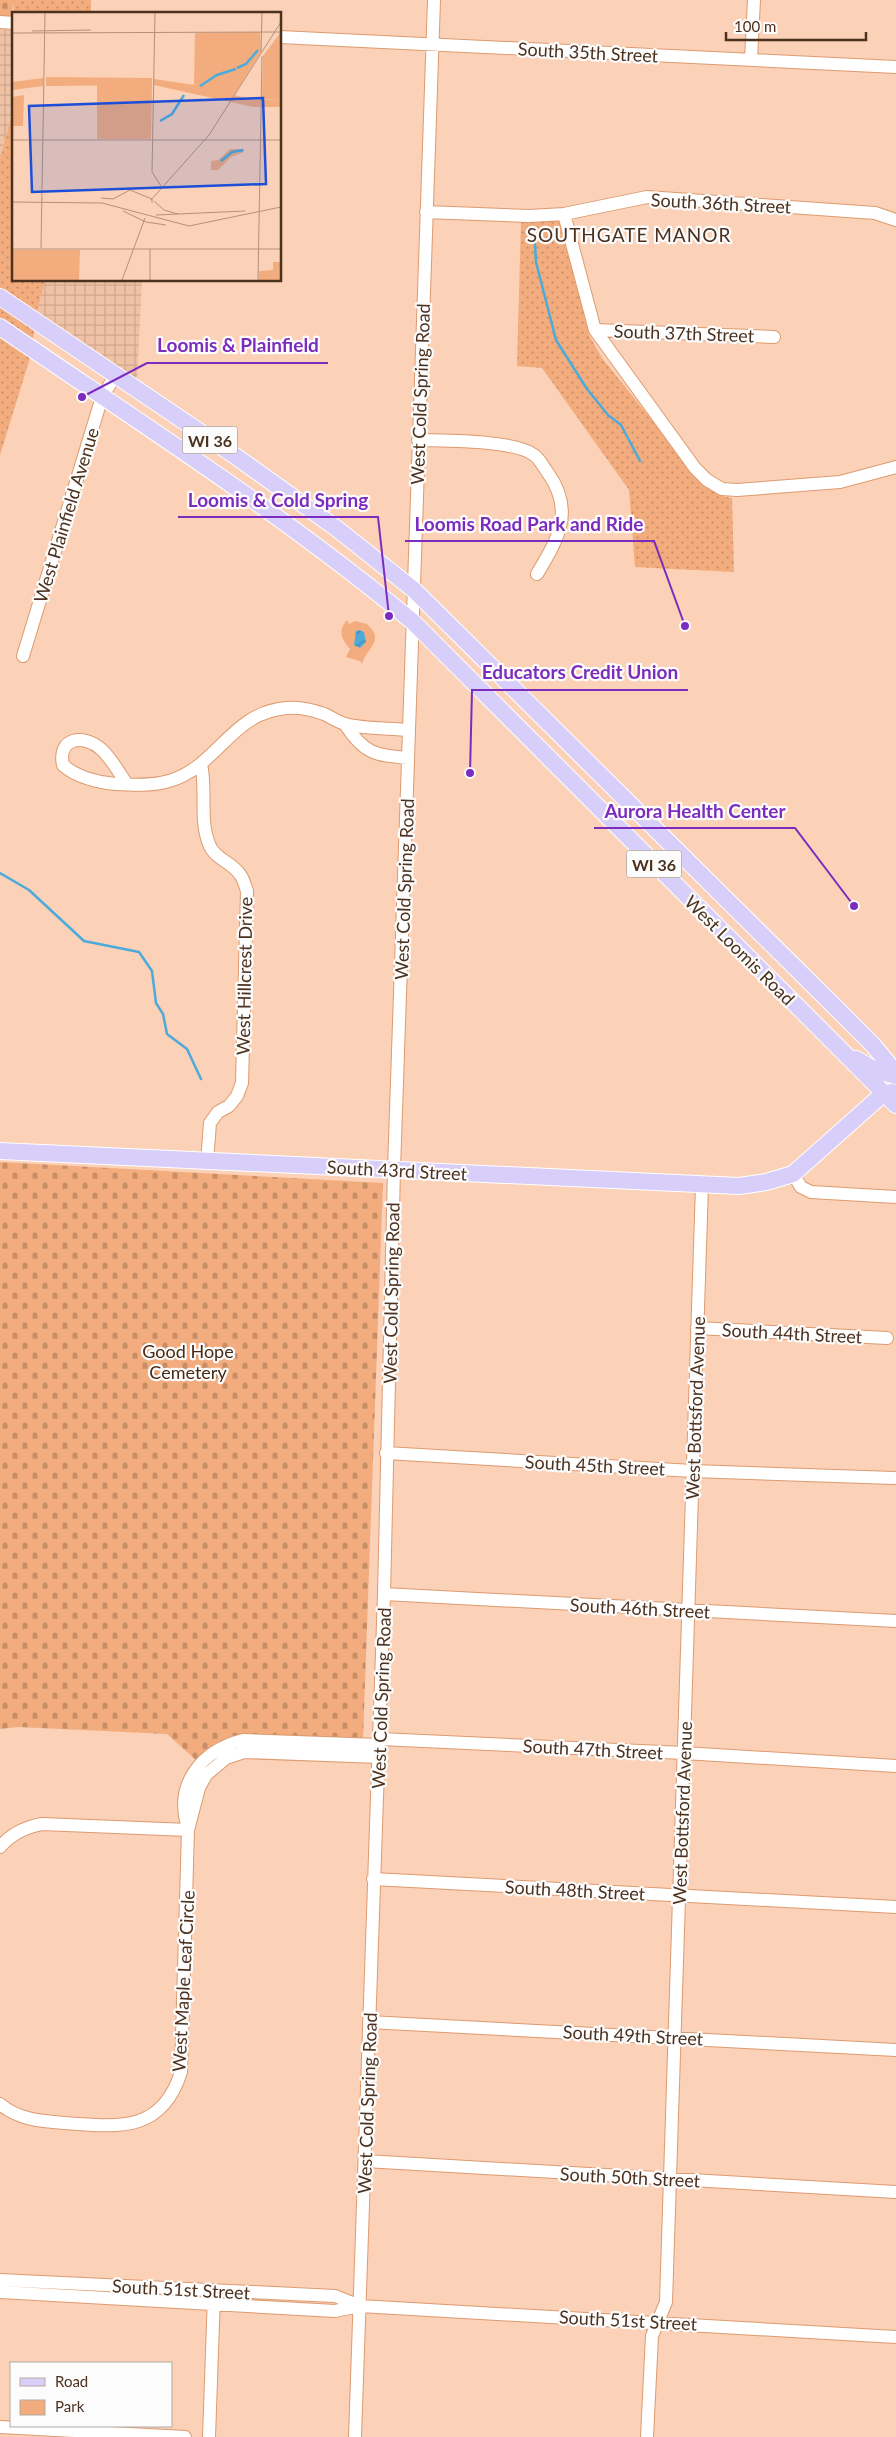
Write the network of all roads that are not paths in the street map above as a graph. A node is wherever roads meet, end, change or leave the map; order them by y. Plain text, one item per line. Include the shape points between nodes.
1 (434, 0) edge
2 (754, 0) edge
3 (281, 37) edge
4 (432, 46) junction
5 (751, 60) junction
6 (896, 67) edge
7 (426, 212) junction
8 (564, 214) junction
9 (896, 220) edge
10 (0, 296) edge
11 (0, 327) edge
12 (595, 330) junction
13 (774, 337) dead end
14 (115, 376) junction
15 (102, 397) junction
16 (418, 440) junction
17 (896, 467) edge
18 (537, 574) dead end
19 (414, 590) junction
20 (413, 622) junction
21 (23, 656) dead end
22 (345, 724) junction
23 (409, 730) junction
24 (408, 758) junction
25 (201, 764) junction
26 (128, 784) junction
27 (659, 833) junction
28 (642, 853) junction
29 (835, 1046) junction
30 (896, 1074) edge
31 (890, 1093) edge
32 (896, 1105) edge
33 (0, 1151) edge
34 (207, 1162) junction
35 (394, 1169) junction
36 (793, 1174) junction
37 (702, 1185) junction
38 (896, 1197) edge
39 (697, 1328) junction
40 (887, 1338) dead end
41 (386, 1454) junction
42 (693, 1470) junction
43 (894, 1478) dead end
44 (384, 1594) junction
45 (689, 1611) junction
46 (896, 1621) edge
47 (379, 1747) junction
48 (684, 1753) junction
49 (896, 1766) edge
50 (188, 1830) junction
51 (0, 1847) edge
52 (373, 1879) junction
53 (680, 1895) junction
54 (896, 1907) edge
55 (369, 2022) junction
56 (675, 2036) junction
57 (896, 2050) edge
58 (0, 2104) edge
59 (365, 2161) junction
60 (670, 2179) junction
61 (896, 2192) edge
62 (0, 2280) edge
63 (214, 2290) junction
64 (0, 2292) edge
65 (213, 2304) junction
66 (360, 2306) junction
67 (658, 2322) junction
68 (896, 2336) edge
69 (0, 2427) edge
70 (185, 2437) edge
71 (209, 2437) edge
72 (355, 2437) edge
73 (647, 2437) edge

1 - 4 street, West Cold Spring Road
2 - 5 street
3 - 4 street, South 35th Street
4 - 5 street, South 35th Street
4 - 7 street, West Cold Spring Road
5 - 6 street, South 35th Street
7 - 8 street, South 36th Street via 529,216
7 - 16 street, West Cold Spring Road
8 - 9 street, South 36th Street via 647,198 875,213
8 - 12 street
10 - 14 main road, West Loomis Road / WI 36
11 - 15 main road, West Loomis Road / WI 36
12 - 13 street, South 37th Street
12 - 17 street via 695,468 722,489 840,482
14 - 15 street, West Plainfield Avenue
14 - 19 main road, West Loomis Road / WI 36 via 336,528
15 - 20 main road, West Loomis Road / WI 36 via 222,477 364,581
15 - 21 street, West Plainfield Avenue
16 - 18 street via 499,443 534,454 554,482 563,509 558,540
16 - 19 street, West Cold Spring Road
19 - 20 street, West Cold Spring Road
19 - 27 main road, West Loomis Road / WI 36
20 - 23 street, West Cold Spring Road
20 - 28 main road, West Loomis Road / WI 36
22 - 23 street
22 - 24 street via 357,742 368,751
22 - 25 street via 309,710 286,708 261,714 235,729
23 - 24 street, West Cold Spring Road
24 - 35 street, West Cold Spring Road
25 - 26 street via 171,781
25 - 34 street, West Hillcrest Drive via 205,781 204,829 210,846 218,858 241,876 247,890 242,1083 238,1096 210,1123
26 - 26 street via 97,781 70,771 64,765 62,749 73,741 88,742 99,748
27 - 28 main road
27 - 30 main road, West Loomis Road / WI 36 via 866,1039
28 - 29 main road, West Loomis Road / WI 36
29 - 30 main road via 873,1069
29 - 31 main road, West Loomis Road / WI 36
31 - 32 main road, West Loomis Road / WI 36
31 - 36 main road, South 43rd Street
33 - 34 main road, South 43rd Street
34 - 35 main road, South 43rd Street
35 - 37 main road, South 43rd Street
35 - 41 street, West Cold Spring Road
36 - 37 main road, South 43rd Street via 739,1186
36 - 38 street via 801,1187 811,1192
37 - 39 street, West Bottsford Avenue
39 - 40 street, South 44th Street
39 - 42 street, West Bottsford Avenue
41 - 42 street, South 45th Street
41 - 44 street, West Cold Spring Road
42 - 43 street, South 45th Street
42 - 45 street, West Bottsford Avenue
44 - 45 street, South 46th Street
44 - 47 street, West Cold Spring Road
45 - 46 street, South 46th Street
45 - 48 street, West Bottsford Avenue
47 - 48 street, South 47th Street
47 - 50 street, West Maple Leaf Circle via 244,1746 215,1750 196,1769 188,1784 183,1812
47 - 52 street, West Cold Spring Road
48 - 49 street, South 47th Street
48 - 53 street, West Bottsford Avenue
50 - 51 street via 42,1824 15,1833
50 - 58 street, West Maple Leaf Circle via 181,2072 170,2099 155,2113 138,2122 110,2126 32,2120 18,2116
52 - 53 street, South 48th Street
52 - 55 street, West Cold Spring Road
53 - 54 street, South 48th Street
53 - 56 street, West Bottsford Avenue
55 - 56 street, South 49th Street
55 - 59 street, West Cold Spring Road
56 - 57 street, South 49th Street
56 - 60 street, West Bottsford Avenue
59 - 60 street, South 50th Street
59 - 66 street, West Cold Spring Road
60 - 61 street, South 50th Street
60 - 67 street, West Bottsford Avenue via 666,2302
62 - 63 street, South 51st Street
63 - 65 street
63 - 66 street, South 51st Street via 335,2296
64 - 65 street, South 51st Street
65 - 66 street, South 51st Street via 336,2311
65 - 71 street
66 - 67 street, South 51st Street
66 - 72 street, West Cold Spring Road
67 - 68 street, South 51st Street
67 - 73 street, West Bottsford Avenue via 652,2336
69 - 70 street

